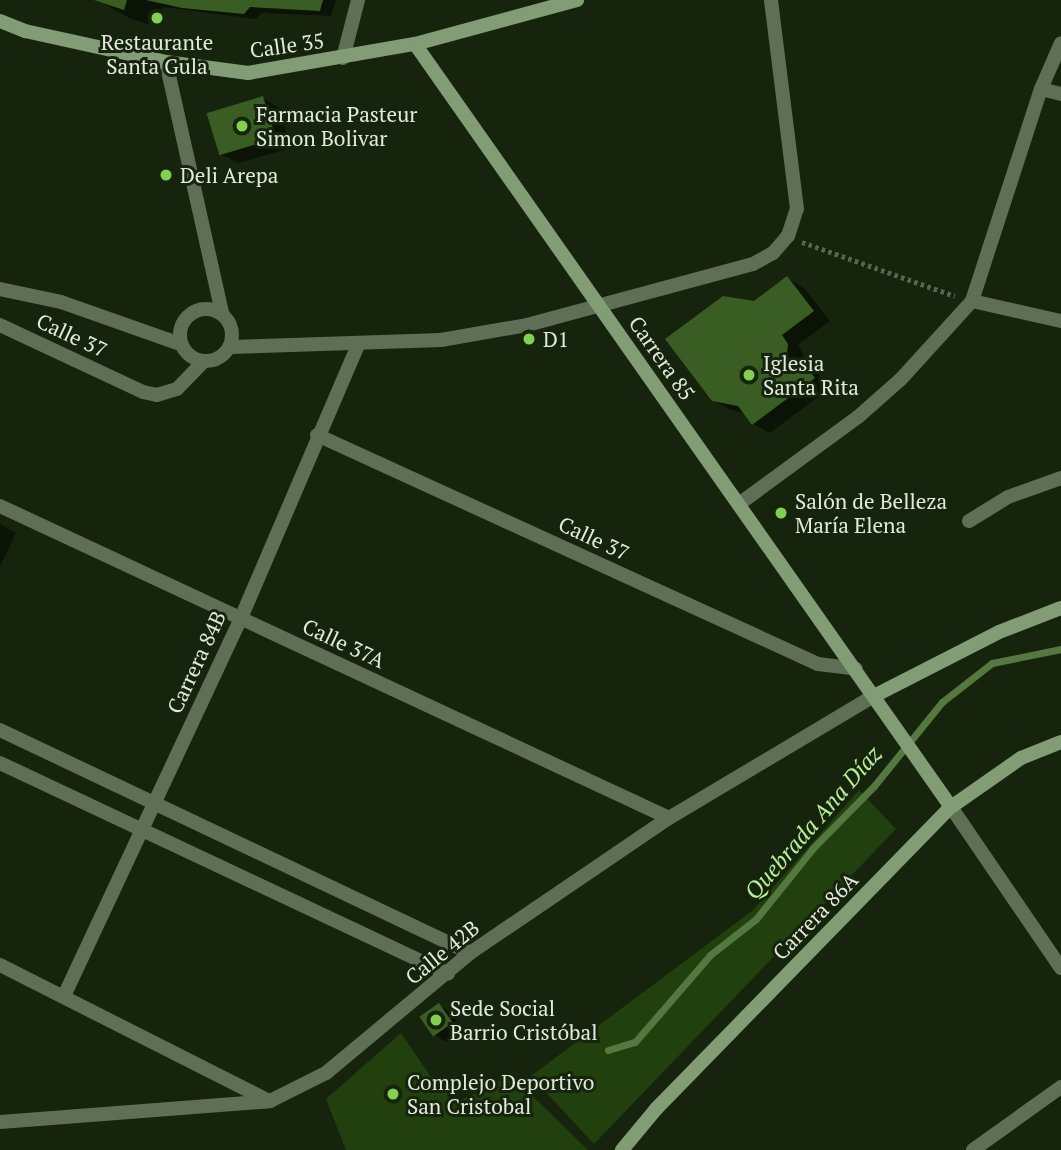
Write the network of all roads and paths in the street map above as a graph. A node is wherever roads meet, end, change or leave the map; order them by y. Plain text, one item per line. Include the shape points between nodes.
1 (358, 0) edge
2 (577, 0) edge
3 (771, 0) edge
4 (0, 21) edge
5 (1061, 43) edge
6 (415, 44) junction
7 (343, 58) junction
8 (166, 62) junction
9 (1041, 89) junction
10 (1061, 94) edge
11 (788, 236) junction
12 (0, 289) edge
13 (972, 301) junction
14 (600, 306) junction
15 (222, 313) junction
16 (1061, 321) edge
17 (0, 325) edge
18 (359, 343) junction
19 (180, 344) junction
20 (231, 347) junction
21 (203, 362) junction
22 (317, 435) junction
23 (1061, 478) edge
24 (738, 504) junction
25 (0, 506) edge
26 (969, 521) dead end
27 (1061, 608) edge
28 (241, 618) junction
29 (856, 669) junction
30 (874, 696) junction
31 (0, 730) edge
32 (1061, 742) edge
33 (0, 763) edge
34 (153, 801) junction
35 (951, 807) junction
36 (669, 818) junction
37 (141, 829) junction
38 (470, 953) junction
39 (0, 965) edge
40 (1061, 968) edge
41 (448, 974) junction
42 (64, 996) junction
43 (1061, 1087) edge
44 (270, 1101) junction
45 (0, 1112) edge
46 (7, 1120) edge
47 (622, 1150) edge
48 (972, 1150) edge

1 - 7 street
2 - 6 street, Calle 35
3 - 11 street via 797,209
4 - 8 street, Calle 35 via 25,31
5 - 9 street
6 - 7 street, Calle 35
6 - 14 street, Carrera 85
7 - 8 street, Calle 35 via 248,73
8 - 15 street
9 - 10 street
9 - 13 street
11 - 13 path
11 - 14 street via 774,253 753,264
12 - 19 street via 61,302
13 - 16 street
13 - 24 street via 901,379 858,417
14 - 18 street via 527,326 441,340
14 - 24 street, Carrera 85
15 - 19 street via 209,308 195,310 180,330
15 - 20 street via 233,334
17 - 21 street, Calle 37 via 143,392 166,394 177,389
18 - 20 street
18 - 22 street, Carrera 84B
19 - 21 street via 189,356
20 - 21 street via 219,359
22 - 28 street, Carrera 84B
22 - 29 street, Calle 37 via 818,664
23 - 26 street via 1008,498
24 - 29 street, Carrera 85
25 - 28 street, Calle 37A
27 - 30 street via 999,632
28 - 34 street, Carrera 84B
28 - 36 street, Calle 37A
29 - 30 street, Carrera 85
30 - 35 street
30 - 36 street, Calle 42B
31 - 34 street
32 - 35 street, Carrera 86A via 1021,758
33 - 37 street
34 - 37 street, Carrera 84B
34 - 38 street
35 - 40 street
35 - 47 street, Carrera 86A via 656,1109
36 - 38 street, Calle 42B
37 - 41 street
37 - 42 street, Carrera 84B
38 - 41 street, Calle 42B
39 - 42 street
41 - 44 street, Calle 42B via 327,1073
42 - 44 street
43 - 48 street
44 - 46 street, Calle 42B
45 - 46 street

